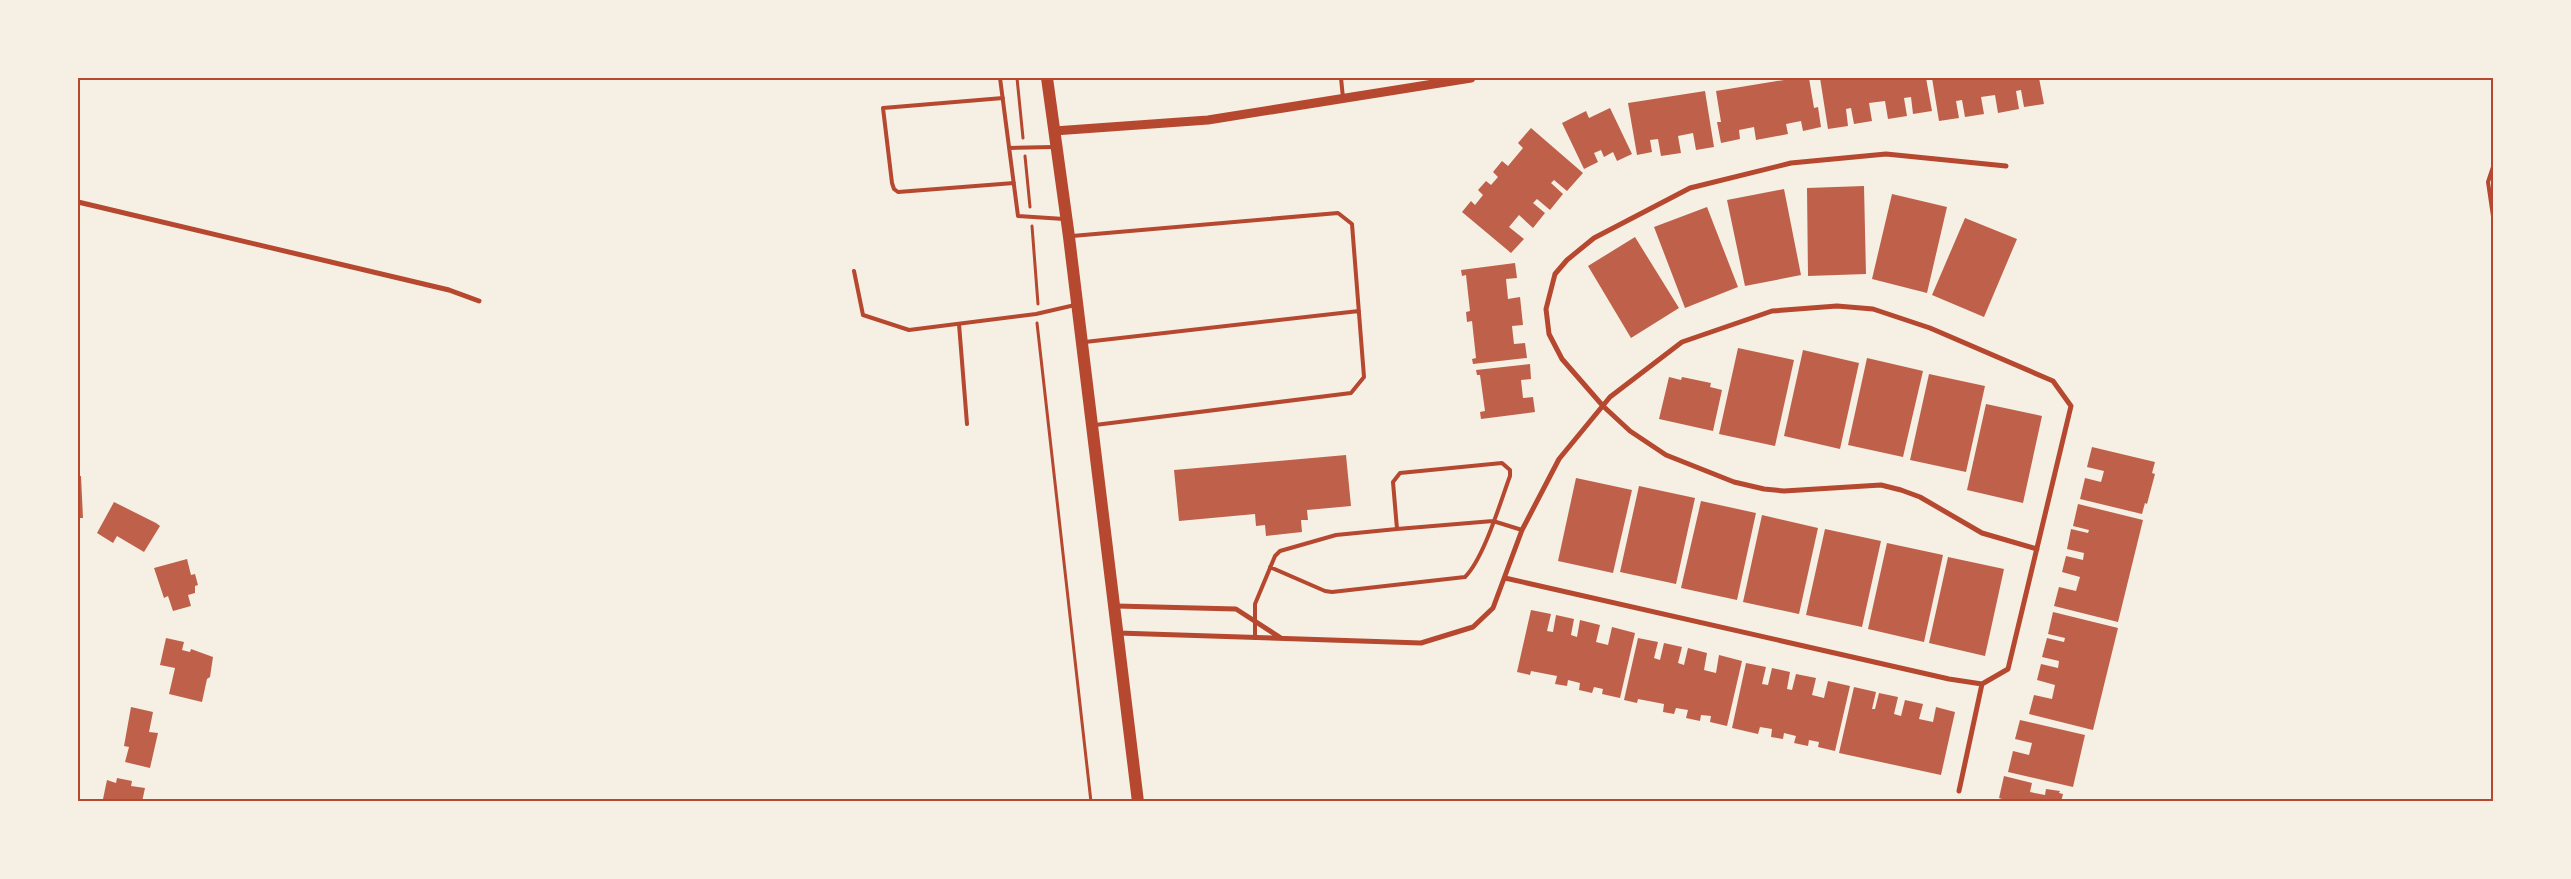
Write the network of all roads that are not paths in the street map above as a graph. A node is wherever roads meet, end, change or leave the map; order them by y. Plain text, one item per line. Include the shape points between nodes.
1 (1000, 78) edge
2 (1046, 78) edge
3 (1341, 78) edge
4 (1471, 78) edge
5 (1003, 98) junction
6 (1343, 98) junction
7 (1054, 131) junction
8 (1056, 147) junction
9 (1009, 148) junction
10 (2494, 164) edge
11 (2006, 166) dead end
12 (1014, 183) junction
13 (78, 202) edge
14 (1067, 219) junction
15 (2494, 223) edge
16 (1069, 237) junction
17 (854, 271) dead end
18 (479, 301) dead end
19 (1077, 304) junction
20 (1359, 311) junction
21 (960, 324) junction
22 (1082, 342) junction
23 (1603, 406) junction
24 (967, 424) dead end
25 (1092, 426) junction
26 (1493, 520) junction
27 (1398, 529) junction
28 (1522, 530) junction
29 (2037, 549) junction
30 (1270, 567) junction
31 (1505, 578) junction
32 (1113, 605) junction
33 (1254, 621) junction
34 (1117, 633) junction
35 (1254, 638) junction
36 (1282, 638) junction
37 (1982, 684) junction
38 (1959, 791) dead end
39 (1138, 802) edge

1 - 5 lane
2 - 7 main road
3 - 6 lane
4 - 6 street
5 - 9 lane
5 - 12 lane via 883,108 894,190
6 - 7 street via 1208,120
7 - 8 main road
8 - 9 lane
8 - 14 main road
9 - 12 lane
10 - 15 lane via 2488,182
11 - 23 street via 1886,154 1791,163 1690,188 1594,238 1555,274 1546,308 1549,334 1562,359
12 - 14 lane via 1018,216
13 - 18 street via 449,290
14 - 16 main road
16 - 19 main road
16 - 20 lane via 1338,213 1352,224
17 - 21 lane via 863,315 909,330
19 - 21 lane via 1036,314
19 - 22 main road
20 - 22 lane
20 - 25 lane via 1364,377 1351,393
21 - 24 lane
22 - 25 main road
23 - 28 street via 1559,459
23 - 29 street via 1630,431 1666,455 1734,482 1784,491 1881,485 1920,497 1982,533
23 - 29 street via 1610,397 1691,339 1772,311 1837,306 1873,309 1930,328 2053,381 2071,406
25 - 32 main road
26 - 27 lane
26 - 27 lane via 1510,476 1510,470 1502,463 1400,473 1393,482
26 - 28 lane
26 - 30 lane via 1474,566 1459,579 1332,592
27 - 30 lane via 1327,536 1312,544 1280,551
28 - 31 street
29 - 37 street via 2008,669
30 - 33 lane via 1255,604
31 - 36 street via 1493,608 1473,627 1442,638 1420,642
31 - 37 street
32 - 33 street via 1236,609
32 - 34 main road
33 - 35 lane
33 - 36 street
34 - 35 street
34 - 39 main road
35 - 36 street
37 - 38 street

